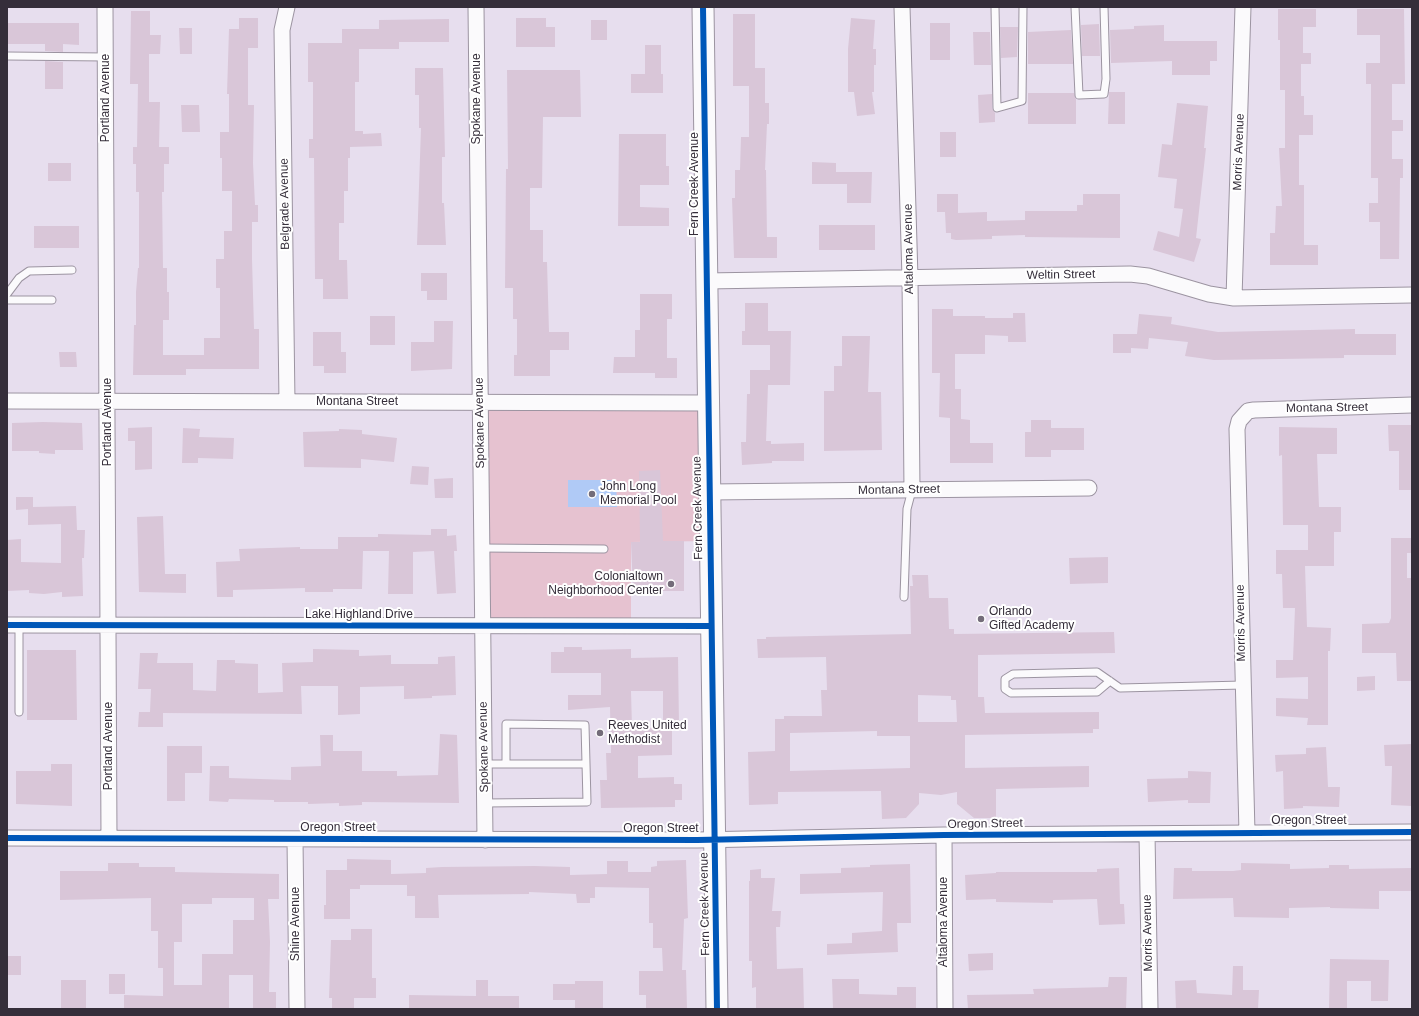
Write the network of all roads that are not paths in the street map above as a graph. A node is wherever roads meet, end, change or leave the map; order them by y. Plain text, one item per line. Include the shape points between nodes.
1 (105, 7) edge
2 (287, 7) edge
3 (476, 7) edge
4 (703, 7) edge
5 (902, 7) edge
6 (995, 7) edge
7 (1023, 7) edge
8 (1075, 7) edge
9 (1104, 7) edge
10 (1243, 7) edge
11 (7, 56) edge
12 (105, 57) junction
13 (72, 270) dead end
14 (910, 278) junction
15 (706, 281) junction
16 (7, 294) edge
17 (1412, 295) edge
18 (1234, 298) junction
19 (7, 300) edge
20 (52, 300) dead end
21 (7, 401) edge
22 (108, 402) junction
23 (287, 402) junction
24 (480, 402) junction
25 (708, 403) junction
26 (1412, 405) edge
27 (1243, 414) joint
28 (1089, 488) dead end
29 (912, 490) junction
30 (709, 492) junction
31 (482, 548) junction
32 (604, 549) dead end
33 (904, 597) dead end
34 (108, 624) junction
35 (13, 625) edge
36 (483, 626) junction
37 (711, 626) junction
38 (1110, 681) junction
39 (1243, 685) junction
40 (19, 712) dead end
41 (484, 764) junction
42 (506, 764) junction
43 (586, 764) junction
44 (484, 803) junction
45 (1412, 832) edge
46 (1246, 833) junction
47 (1147, 834) junction
48 (944, 835) junction
49 (7, 838) edge
50 (109, 838) junction
51 (295, 839) junction
52 (715, 839) junction
53 (485, 840) junction
54 (297, 1009) edge
55 (717, 1009) edge
56 (945, 1009) edge
57 (1150, 1009) edge

1 - 12 street, Portland Avenue
2 - 23 street, Belgrade Avenue via 282,30
3 - 24 street, Spokane Avenue
4 - 15 street, Fern Creek Avenue
5 - 14 street, Altaloma Avenue
6 - 7 lane via 997,108 1022,101
8 - 9 lane via 1079,95 1104,94
10 - 18 street, Morris Avenue
11 - 12 lane
12 - 22 street, Portland Avenue
13 - 16 lane via 29,271 19,278
14 - 15 street, Weltin Street
14 - 18 street, Weltin Street via 1130,274 1148,276 1209,294
14 - 29 street, Altaloma Avenue
15 - 25 street, Fern Creek Avenue
17 - 18 street, Weltin Street
19 - 20 lane
21 - 22 street, Montana Street
22 - 23 street, Montana Street
22 - 34 street, Portland Avenue
23 - 24 street, Montana Street
24 - 25 street, Montana Street
24 - 31 street, Spokane Avenue
25 - 30 street, Fern Creek Avenue
26 - 27 street, Montana Street via 1254,410
27 - 39 street, Morris Avenue via 1237,429
28 - 29 street, Montana Street
29 - 30 street, Montana Street
29 - 33 lane via 907,509
30 - 37 street, Fern Creek Avenue
31 - 32 lane
31 - 36 street, Spokane Avenue
34 - 35 street, Lake Highland Drive
34 - 36 street, Lake Highland Drive
34 - 50 street, Portland Avenue
35 - 40 lane
36 - 37 street, Lake Highland Drive
36 - 41 street, Spokane Avenue
37 - 52 street, Fern Creek Avenue
38 - 38 lane via 1097,672 1013,674 1005,679 1004,689 1011,693 1097,692
38 - 39 lane via 1120,688
39 - 46 street, Morris Avenue
41 - 42 lane
41 - 44 street, Spokane Avenue
42 - 43 lane
42 - 43 lane via 506,724 519,724 585,725
43 - 44 lane via 587,802
44 - 53 street, Spokane Avenue
45 - 46 street, Oregon Street
46 - 47 street, Oregon Street
47 - 48 street, Oregon Street
47 - 57 street, Morris Avenue
48 - 52 street, Oregon Street
48 - 56 street, Altaloma Avenue
49 - 50 street, Oregon Street
50 - 51 street, Oregon Street
51 - 53 street, Oregon Street
51 - 54 street, Shine Avenue
52 - 53 street, Oregon Street
52 - 55 street, Fern Creek Avenue

